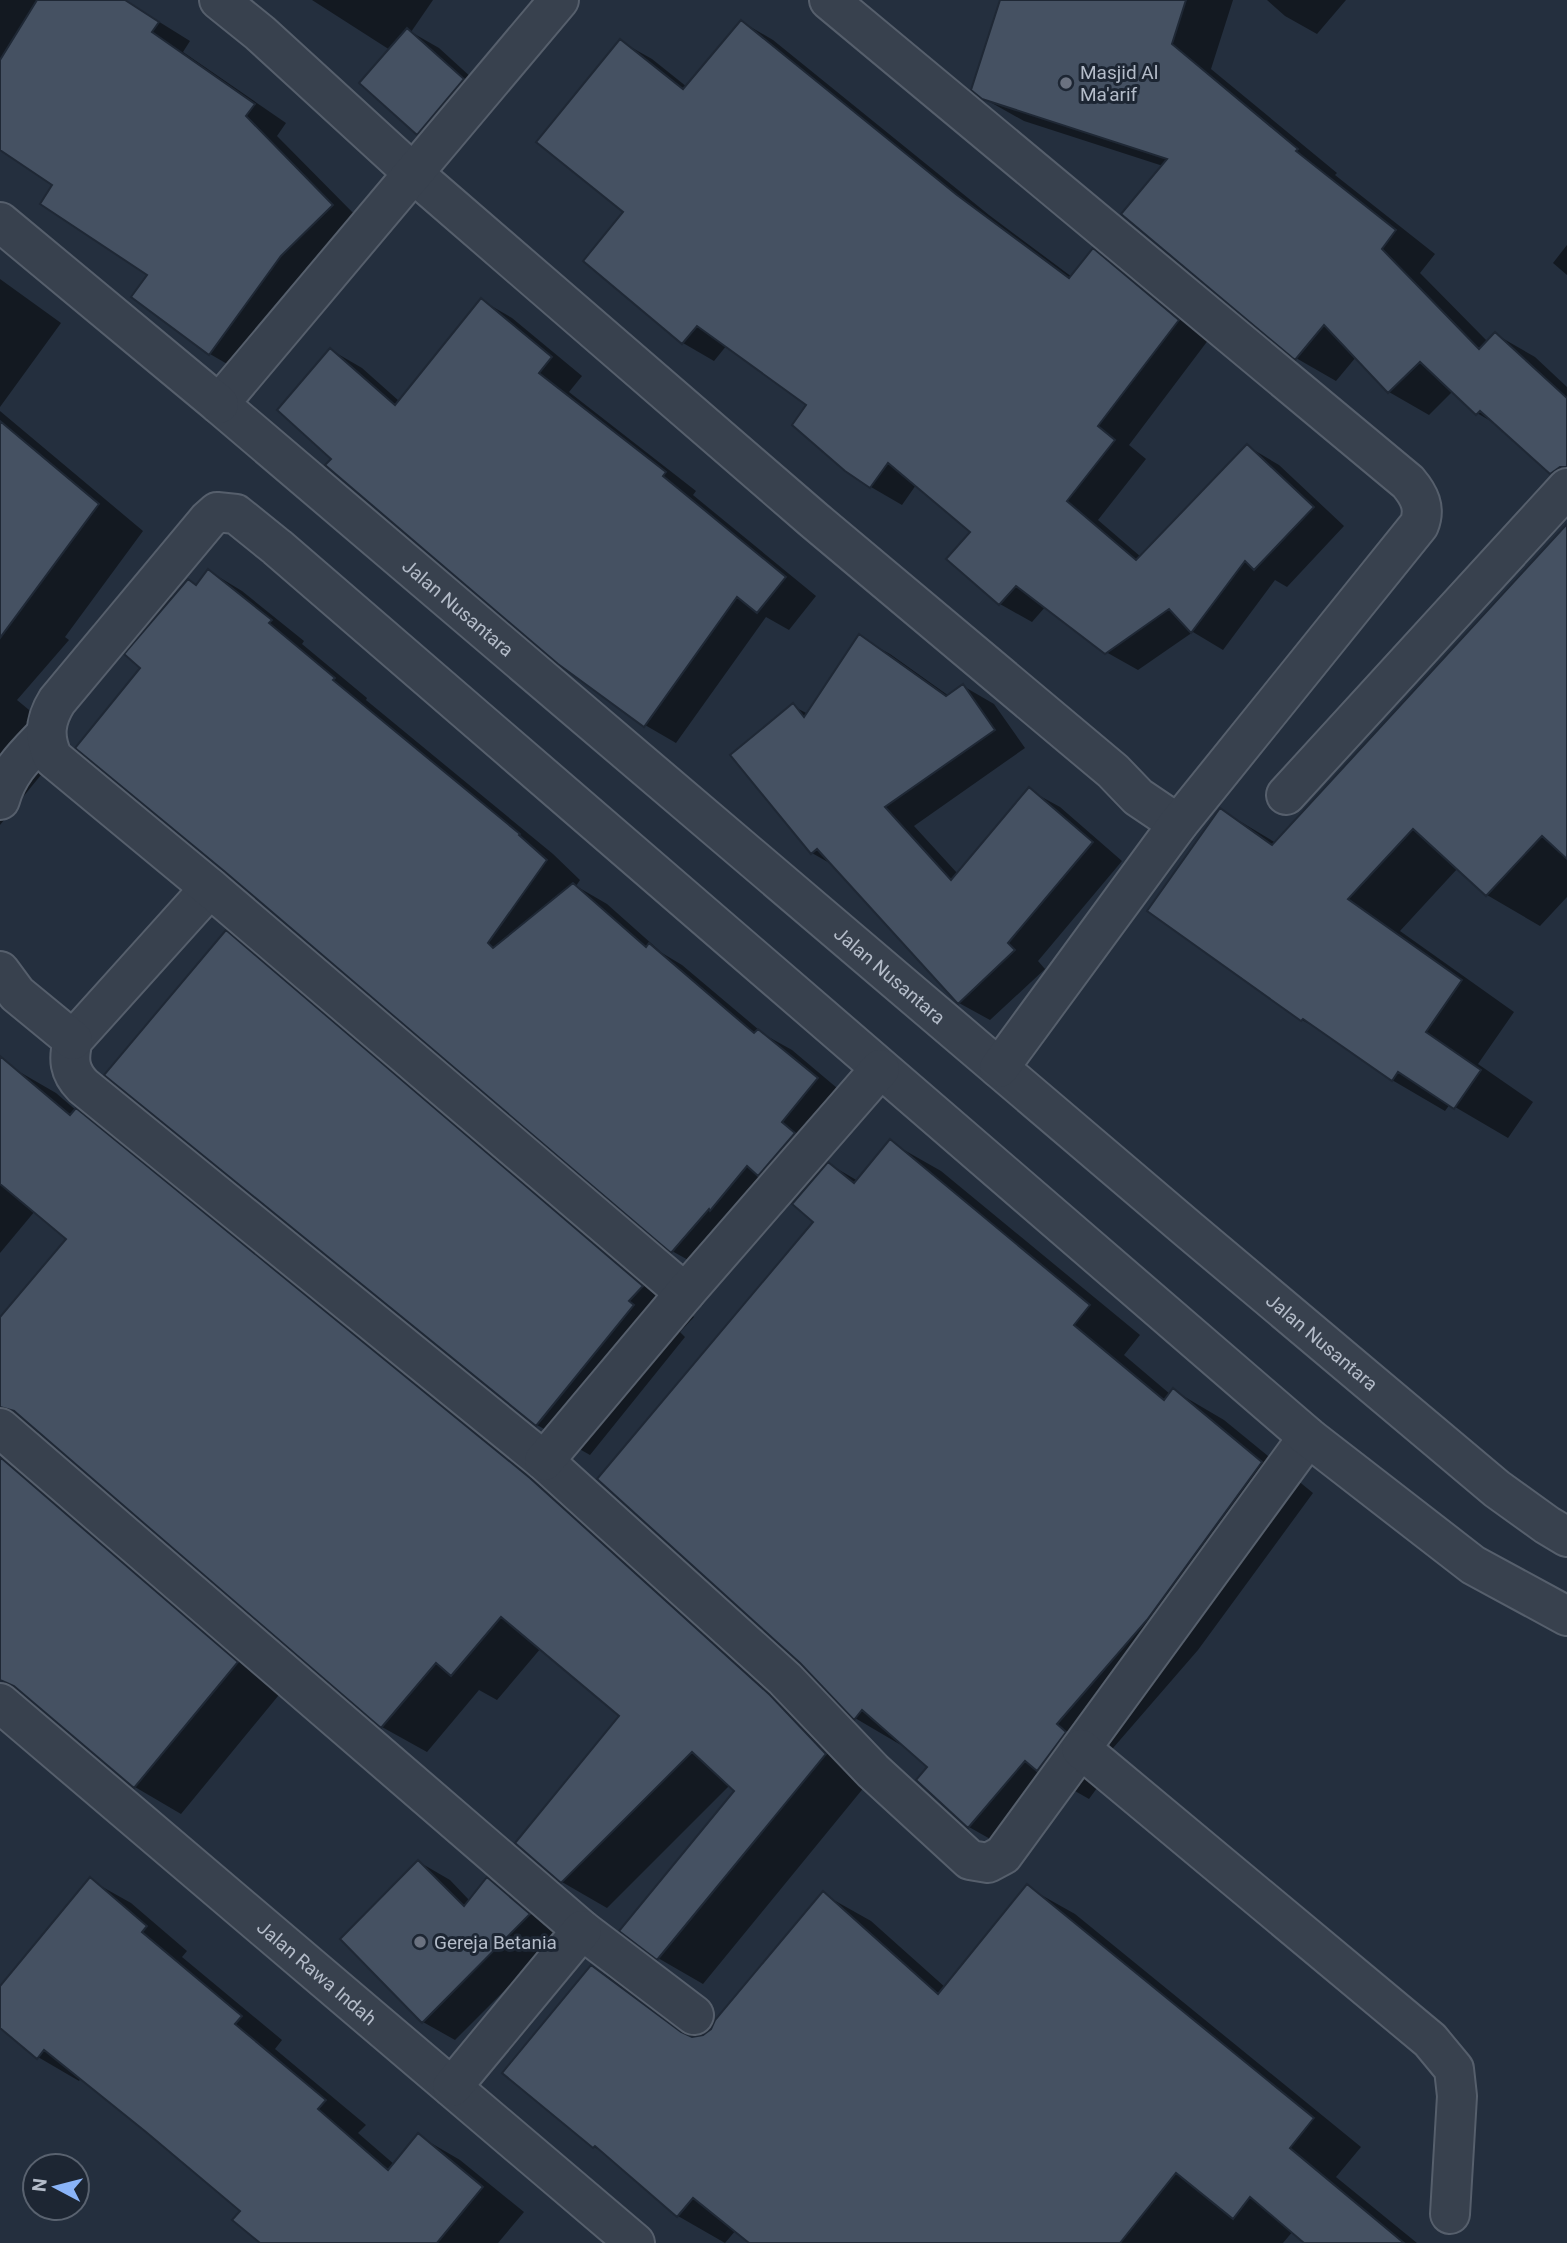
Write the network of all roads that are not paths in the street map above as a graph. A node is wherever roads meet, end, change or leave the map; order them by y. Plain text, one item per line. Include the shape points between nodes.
1 (219, 0) edge
2 (559, 0) edge
3 (849, 6) edge
4 (414, 174) junction
5 (0, 222) edge
6 (219, 404) junction
7 (1567, 488) edge
8 (46, 734) junction
9 (1286, 795) dead end
10 (0, 800) edge
11 (1178, 824) junction
12 (210, 888) junction
13 (0, 971) edge
14 (73, 1040) junction
15 (999, 1068) junction
16 (880, 1069) junction
17 (685, 1293) junction
18 (0, 1428) edge
19 (1308, 1437) junction
20 (544, 1461) junction
21 (1567, 1537) edge
22 (1567, 1616) edge
23 (0, 1703) edge
24 (1081, 1749) junction
25 (582, 1930) junction
26 (694, 2015) dead end
27 (452, 2087) junction
28 (1450, 2214) dead end
29 (635, 2243) edge

1 - 4 street
2 - 4 street
3 - 11 street via 1417,493 1423,516 1419,525
4 - 6 street
4 - 11 street via 1138,797
5 - 6 street, Jalan Nusantara
6 - 15 street, Jalan Nusantara
7 - 9 street
8 - 10 street via 15,767
8 - 12 street via 53,758
8 - 16 street via 57,701 208,520 217,512 236,514
11 - 15 street
12 - 14 street
12 - 17 street
13 - 14 street via 17,994
14 - 20 street via 69,1052 72,1076 83,1086
15 - 21 street, Jalan Nusantara via 1497,1489
16 - 17 street
16 - 19 street
17 - 20 street
18 - 25 street
19 - 22 street via 1473,1565
19 - 24 street
20 - 24 street via 785,1679 873,1771 970,1860 988,1863 1003,1854
23 - 27 street, Jalan Rawa Indah
24 - 28 street via 1430,2040 1454,2069 1457,2096
25 - 26 street
25 - 27 street
27 - 29 street, Jalan Rawa Indah

